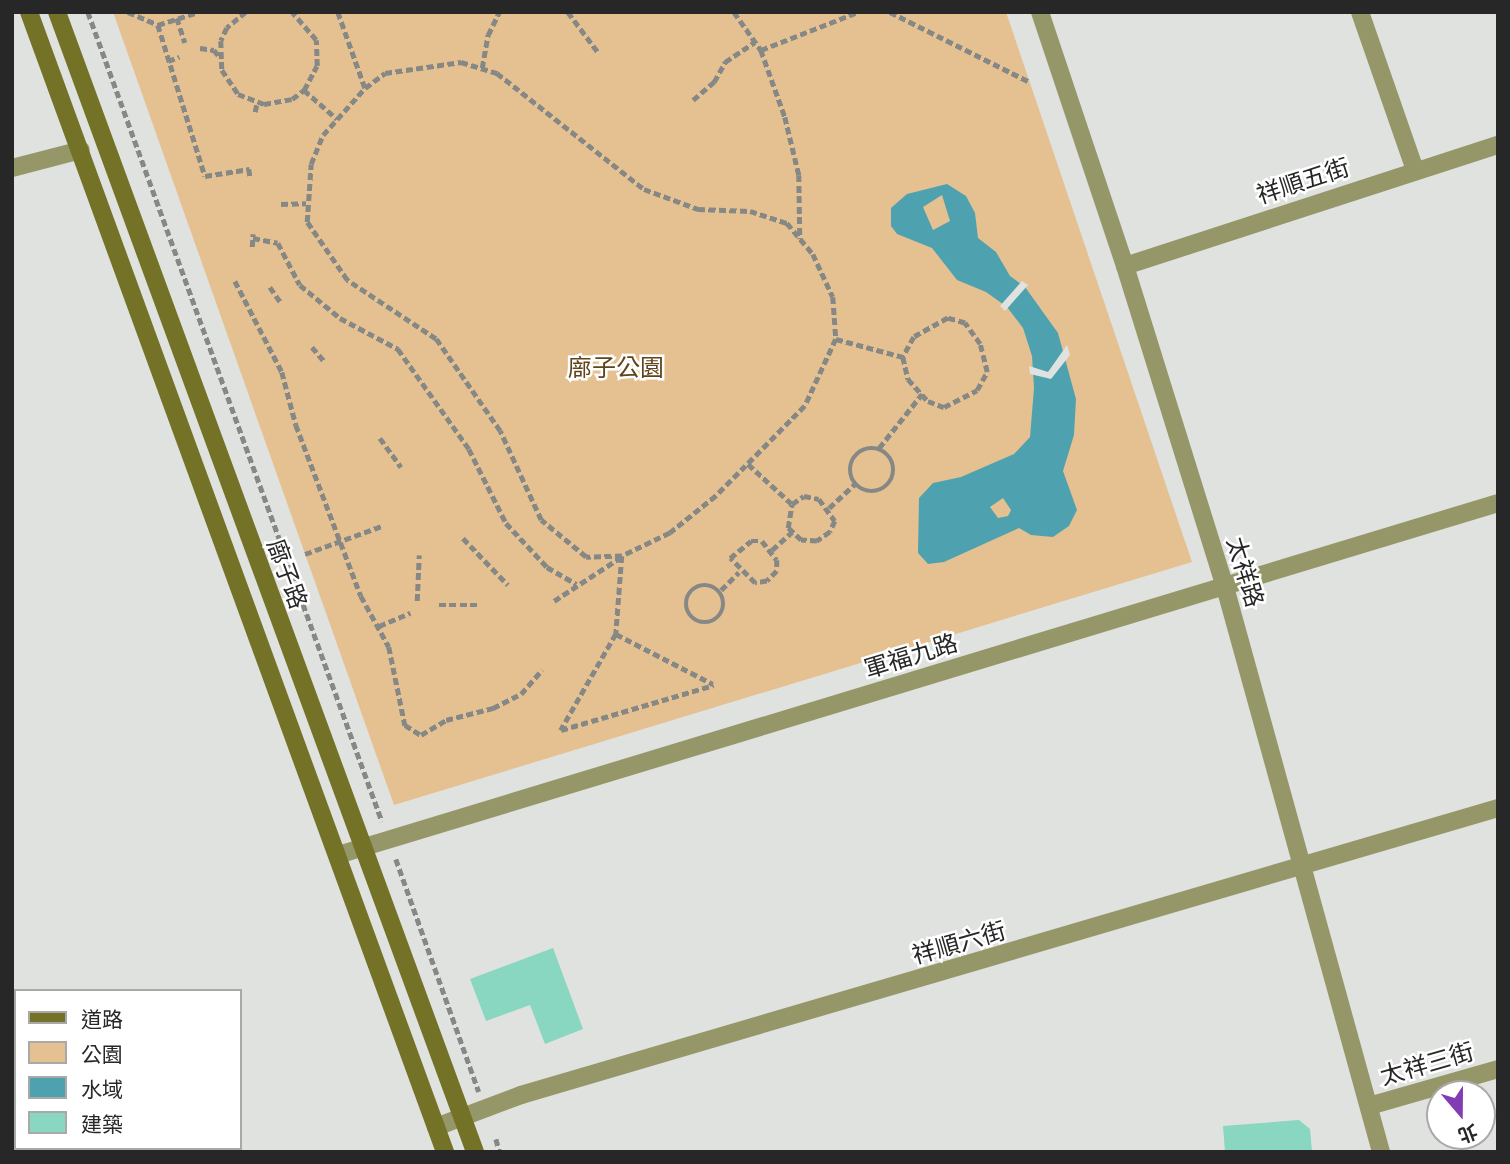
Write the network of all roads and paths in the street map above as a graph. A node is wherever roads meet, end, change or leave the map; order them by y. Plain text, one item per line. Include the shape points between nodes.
1 (29, 12) edge
2 (57, 12) edge
3 (88, 12) edge
4 (128, 12) edge
5 (198, 12) edge
6 (246, 12) edge
7 (292, 12) edge
8 (338, 12) edge
9 (499, 12) edge
10 (568, 12) edge
11 (734, 12) edge
12 (858, 12) edge
13 (890, 12) edge
14 (1040, 12) edge
15 (1360, 12) edge
16 (177, 18) junction
17 (158, 25) junction
18 (755, 42) junction
19 (185, 43) dead end
20 (200, 48) dead end
21 (761, 50) junction
22 (598, 52) dead end
23 (219, 56) junction
24 (179, 57) dead end
25 (168, 61) junction
26 (482, 68) junction
27 (1030, 82) dead end
28 (365, 88) junction
29 (304, 90) junction
30 (693, 100) dead end
31 (257, 102) junction
32 (255, 112) dead end
33 (337, 119) junction
34 (1498, 145) edge
35 (81, 150) junction
36 (12, 168) edge
37 (1415, 170) junction
38 (250, 176) dead end
39 (306, 202) junction
40 (281, 204) dead end
41 (800, 239) junction
42 (253, 247) dead end
43 (1125, 266) junction
44 (235, 281) dead end
45 (270, 287) dead end
46 (281, 303) dead end
47 (836, 339) junction
48 (312, 347) dead end
49 (903, 357) junction
50 (324, 360) dead end
51 (922, 394) junction
52 (380, 438) dead end
53 (879, 447) junction
54 (748, 464) junction
55 (401, 467) dead end
56 (855, 484) junction
57 (1498, 503) edge
58 (792, 504) junction
59 (829, 509) junction
60 (382, 526) dead end
61 (792, 532) junction
62 (463, 538) dead end
63 (772, 550) junction
64 (305, 554) dead end
65 (419, 555) dead end
66 (622, 556) junction
67 (739, 572) junction
68 (509, 584) dead end
69 (577, 584) junction
70 (1225, 587) junction
71 (721, 590) junction
72 (417, 601) dead end
73 (554, 601) dead end
74 (477, 605) dead end
75 (439, 606) dead end
76 (410, 613) dead end
77 (379, 626) junction
78 (616, 634) junction
79 (542, 670) dead end
80 (1498, 808) edge
81 (388, 838) junction
82 (360, 847) junction
83 (338, 855) junction
84 (1304, 869) junction
85 (1498, 1069) edge
86 (1369, 1106) junction
87 (484, 1108) junction
88 (463, 1116) junction
89 (436, 1127) junction
90 (445, 1152) edge
91 (475, 1152) edge
92 (500, 1152) edge
93 (1381, 1152) edge

1 - 35 main road, 廍子路
2 - 82 main road, 廍子路
3 - 81 path
4 - 17 path
5 - 16 path
6 - 23 path via 228,28
7 - 29 path via 309,27 318,53 317,66
8 - 28 path
9 - 26 path via 488,35
10 - 22 path
11 - 18 path
12 - 21 path
13 - 27 path
14 - 43 street, 太祥路
15 - 37 street
16 - 17 path
16 - 19 path
17 - 25 path
18 - 21 path
18 - 30 path via 725,62 714,82
20 - 23 path
21 - 41 path via 799,176
23 - 31 path via 228,83 238,94
24 - 25 path
25 - 38 path via 205,176 249,169
26 - 28 path via 461,62 421,66 385,73
26 - 41 path via 497,73 528,96 643,189 698,209 750,211 787,223
28 - 33 path
29 - 31 path via 278,104
29 - 33 path
31 - 32 path
33 - 39 path via 323,135 311,164
34 - 37 street, 祥順五街
35 - 36 street
35 - 83 main road, 廍子路
37 - 43 street, 祥順五街
39 - 40 path
39 - 66 path via 307,222 347,280 436,339 500,431 541,520 586,557
41 - 47 path via 813,254 833,297
42 - 69 path via 253,236 278,243 300,285 340,318 398,349 469,449 506,523 547,566
43 - 70 street, 太祥路
44 - 77 path via 282,372 304,447 361,596
45 - 46 path
47 - 49 path
47 - 54 path via 805,406
48 - 50 path
49 - 51 path via 908,379
49 - 51 path via 914,337 948,318 965,323 980,344 987,372 977,390 944,407
51 - 53 path
52 - 55 path
53 - 56 path via 864,446 855,458 849,468
53 - 56 path via 896,472 888,488 869,493
54 - 58 path
54 - 66 path via 670,533
56 - 59 path
57 - 70 street, 軍福九路
58 - 59 path via 804,496 818,499
58 - 61 path via 788,528
59 - 61 path via 835,521 830,532 817,541 801,540
60 - 64 path
61 - 63 path
62 - 68 path
63 - 67 path via 777,571 767,581 755,583
63 - 67 path via 762,541 740,547 730,558
65 - 72 path
66 - 69 path
66 - 78 path
67 - 71 path
69 - 73 path
70 - 81 street, 軍福九路
70 - 84 street, 太祥路
71 - 71 path via 722,614 701,625 690,619 684,603 691,591 712,583
74 - 75 path
76 - 77 path
77 - 79 path via 389,647 402,718 412,732 421,735 446,720 521,694
78 - 78 path via 628,640 714,685 562,730
80 - 84 street, 祥順六街
81 - 82 street, 軍福九路
81 - 87 path
82 - 83 street, 軍福九路
82 - 88 main road, 廍子路
83 - 89 main road, 廍子路
84 - 86 street, 太祥路
84 - 87 street, 祥順六街
85 - 86 street, 太祥三街
86 - 93 street, 太祥路
87 - 88 street, 祥順六街
87 - 92 path
88 - 89 street, 祥順六街
88 - 91 main road, 廍子路
89 - 90 main road, 廍子路

